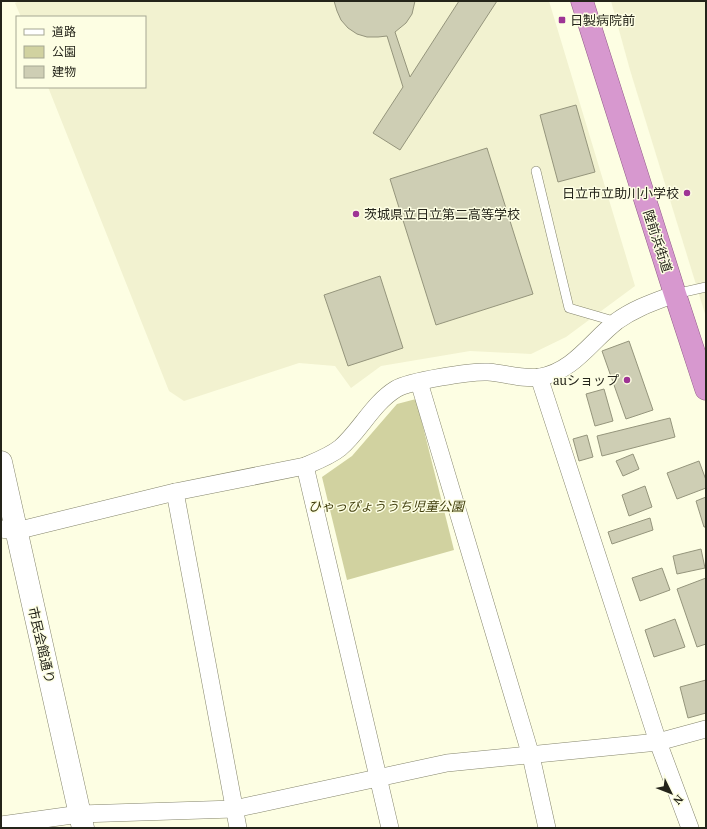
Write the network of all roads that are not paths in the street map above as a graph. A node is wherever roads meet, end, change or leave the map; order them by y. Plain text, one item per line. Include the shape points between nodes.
1 (582, 1) edge
2 (536, 171) dead end
3 (706, 287) edge
4 (675, 294) junction
5 (617, 322) junction
6 (539, 377) junction
7 (419, 382) junction
8 (706, 389) edge
9 (1, 462) edge
10 (305, 466) junction
11 (175, 492) junction
12 (9, 530) edge
13 (706, 729) edge
14 (658, 742) junction
15 (531, 756) junction
16 (378, 778) junction
17 (234, 809) junction
18 (81, 821) edge
19 (1, 824) edge
20 (238, 828) edge
21 (390, 828) edge
22 (547, 828) edge
23 (690, 828) edge

1 - 4 highway, 陸前浜街道
2 - 5 lane via 569,308
3 - 4 lane
4 - 5 street via 639,308
4 - 8 highway, 陸前浜街道
5 - 6 street via 574,361 556,372
6 - 7 street via 487,372
6 - 14 street
7 - 10 street via 397,388 340,448
7 - 15 street
9 - 12 street, 市民会館通り
10 - 11 street
10 - 16 street
11 - 12 street
11 - 17 street
12 - 18 street, 市民会館通り
13 - 14 street
14 - 15 street
14 - 23 street
15 - 16 street via 447,763
15 - 22 street
16 - 17 street
16 - 21 street
17 - 18 street
17 - 20 street
18 - 19 street

